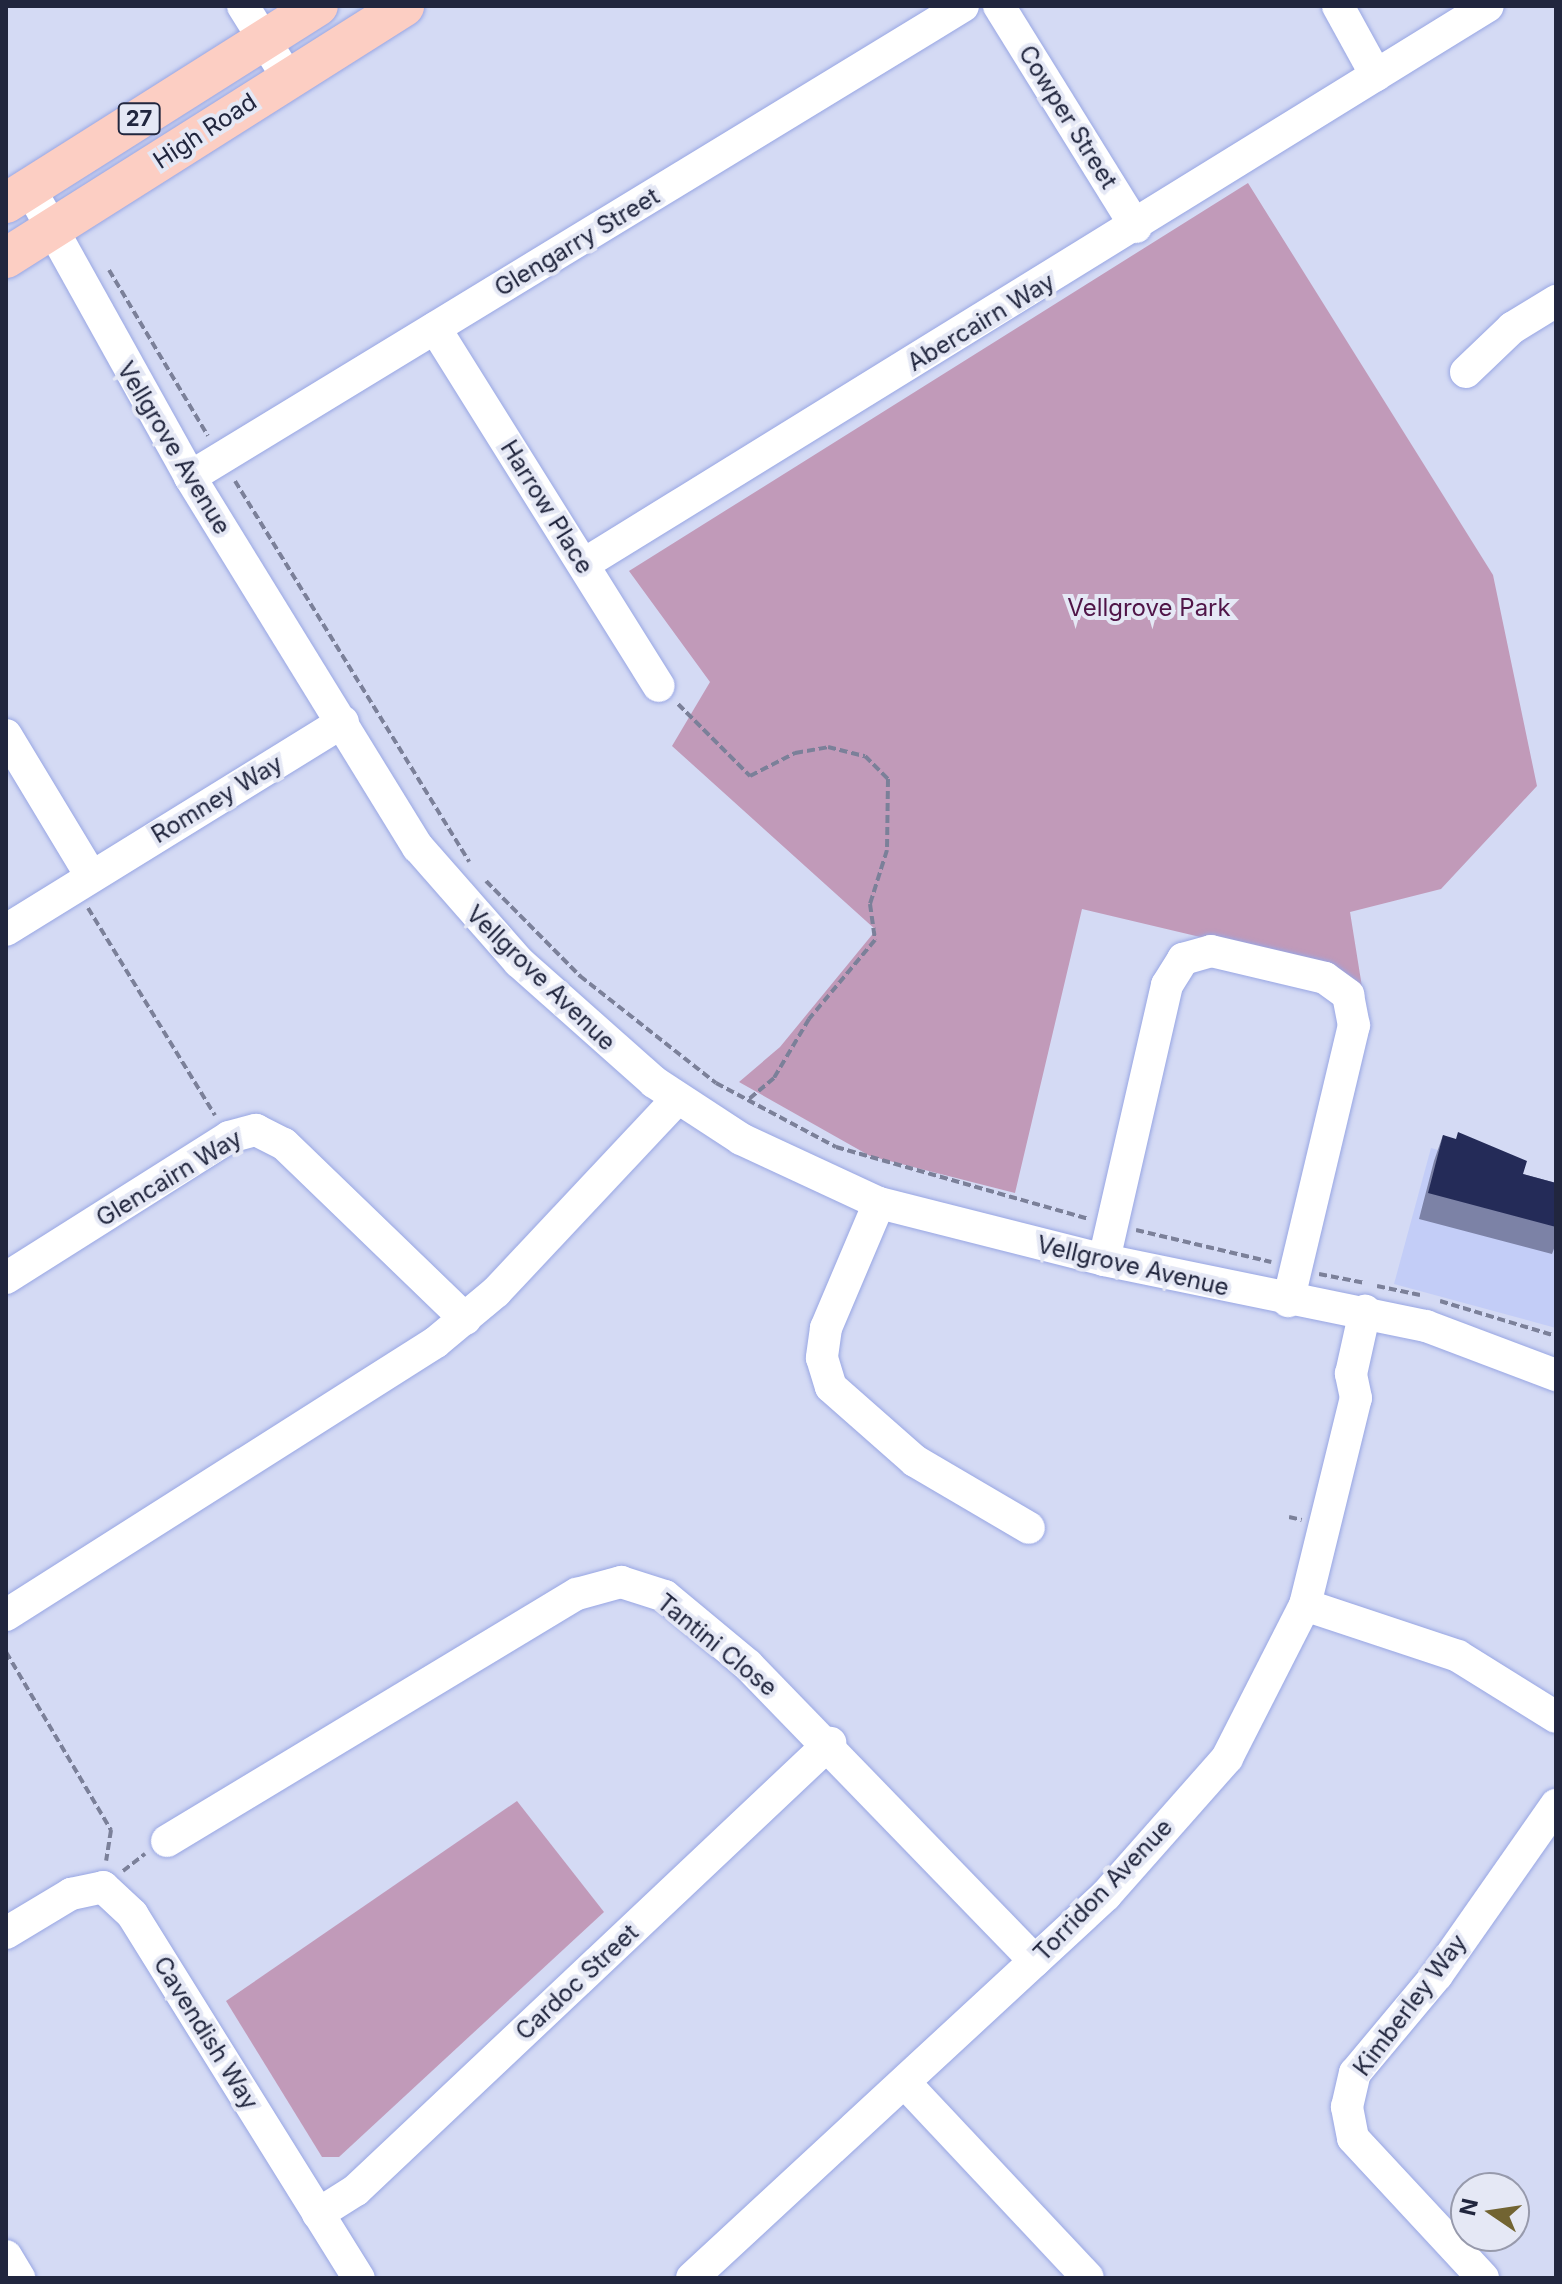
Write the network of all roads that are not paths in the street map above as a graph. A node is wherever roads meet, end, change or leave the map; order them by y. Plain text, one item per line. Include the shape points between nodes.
1 (243, 6) edge
2 (318, 6) edge
3 (404, 6) edge
4 (963, 6) edge
5 (999, 6) edge
6 (1338, 6) edge
7 (1488, 6) edge
8 (266, 39) junction
9 (1376, 75) junction
10 (288, 78) junction
11 (16, 197) edge
12 (1136, 227) junction
13 (33, 241) edge
14 (1556, 301) edge
15 (435, 328) junction
16 (1466, 372) dead end
17 (190, 477) junction
18 (584, 564) junction
19 (659, 686) road end
20 (343, 722) junction
21 (6, 735) edge
22 (83, 882) junction
23 (6, 930) edge
24 (677, 1099) junction
25 (879, 1203) junction
26 (1104, 1260) junction
27 (6, 1278) edge
28 (1292, 1302) junction
29 (465, 1319) junction
30 (1375, 1323) junction
31 (1556, 1375) edge
32 (1029, 1528) dead end
33 (1305, 1605) junction
34 (6, 1615) edge
35 (1556, 1717) edge
36 (830, 1743) junction
37 (1556, 1805) edge
38 (167, 1841) road end
39 (6, 1933) edge
40 (1035, 1961) junction
41 (905, 2083) junction
42 (318, 2214) junction
43 (6, 2256) edge
44 (699, 2276) edge
45 (19, 2278) edge
46 (359, 2278) edge
47 (1088, 2278) edge
48 (1483, 2278) edge

1 - 8 street
2 - 8 main road, High Road / 27
3 - 10 main road, High Road / 27
4 - 15 street, Glengarry Street
5 - 12 street, Cowper Street
6 - 9 street
7 - 9 street, Abercairn Way
8 - 10 street
8 - 11 main road, High Road / 27
9 - 12 street, Abercairn Way
10 - 13 main road, High Road / 27
11 - 13 street, Vellgrove Avenue
12 - 18 street, Abercairn Way
13 - 17 street, Vellgrove Avenue via 74,257 76,283
14 - 16 street via 1512,328
15 - 17 street, Glengarry Street
15 - 18 street, Harrow Place
17 - 20 street, Vellgrove Avenue
18 - 19 street, Harrow Place
20 - 22 street, Romney Way
20 - 24 street, Vellgrove Avenue via 445,883 519,962
21 - 22 street
22 - 23 street, Romney Way
24 - 25 street, Vellgrove Avenue via 801,1170
24 - 29 street
25 - 26 street, Vellgrove Avenue
25 - 32 street via 826,1328 822,1358 831,1387 915,1461
26 - 28 street, Vellgrove Avenue
26 - 28 street via 1167,985 1183,959 1211,951 1325,978 1348,995 1354,1025
27 - 29 street, Glencairn Way via 229,1137 256,1130 284,1144
28 - 30 street, Vellgrove Avenue
29 - 34 street
30 - 31 street, Vellgrove Avenue
30 - 33 street, Torridon Avenue via 1371,1380 1356,1398
33 - 35 street via 1458,1656
33 - 40 street, Torridon Avenue via 1227,1758 1106,1895
36 - 38 street, Tantini Close via 665,1596 621,1582 577,1594
36 - 40 street, Tantini Close
36 - 42 street, Cardoc Street via 356,2190
37 - 48 street, Kimberley Way via 1437,1975 1355,2073 1347,2107 1353,2138
39 - 42 street, Cavendish Way via 71,1894 103,1887 132,1914
40 - 41 street, Torridon Avenue
41 - 44 street, Torridon Avenue
41 - 47 street
42 - 46 street, Cavendish Way
43 - 45 street

